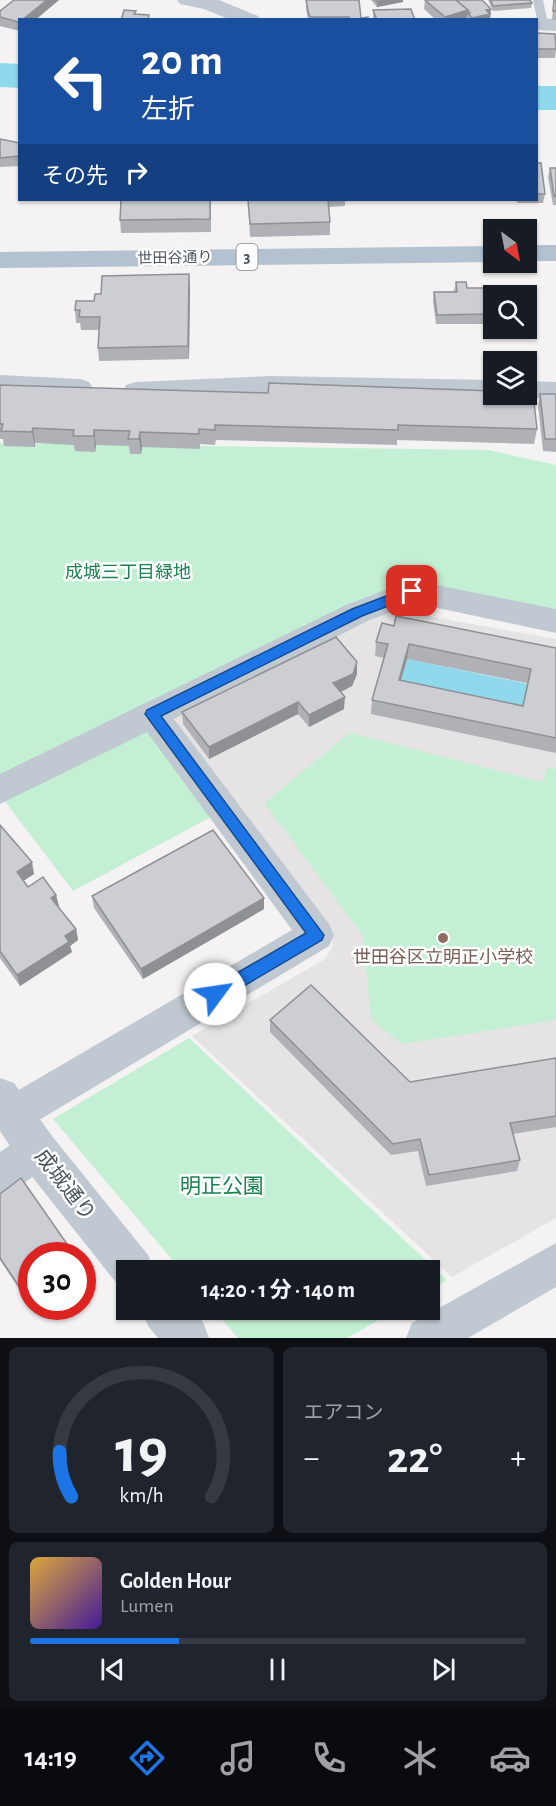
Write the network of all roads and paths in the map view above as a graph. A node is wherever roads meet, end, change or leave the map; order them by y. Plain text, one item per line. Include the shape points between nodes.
1 (187, 0) edge
2 (538, 0) edge
3 (243, 12) edge
4 (545, 25) edge
5 (537, 253) edge
6 (556, 253) edge
7 (483, 254) edge
8 (0, 260) edge
9 (0, 384) edge
10 (483, 389) edge
11 (537, 390) edge
12 (556, 391) edge
13 (556, 621) edge
14 (152, 714) junction
15 (0, 790) edge
16 (6, 1106) edge
17 (37, 1150) junction
18 (0, 1176) edge
19 (125, 1260) edge
20 (556, 1264) edge
21 (172, 1320) edge
22 (186, 1338) edge
23 (428, 1338) edge

1 - 3 street
2 - 4 lane
5 - 6 main road
7 - 8 main road, 世田谷通り / 3
9 - 10 street via 160,391 270,385
11 - 12 street
13 - 14 street via 412,591 357,613
14 - 15 street
14 - 16 street via 316,935
16 - 17 street, 成城通り
17 - 18 street
17 - 19 street, 成城通り
20 - 23 street
21 - 22 street

